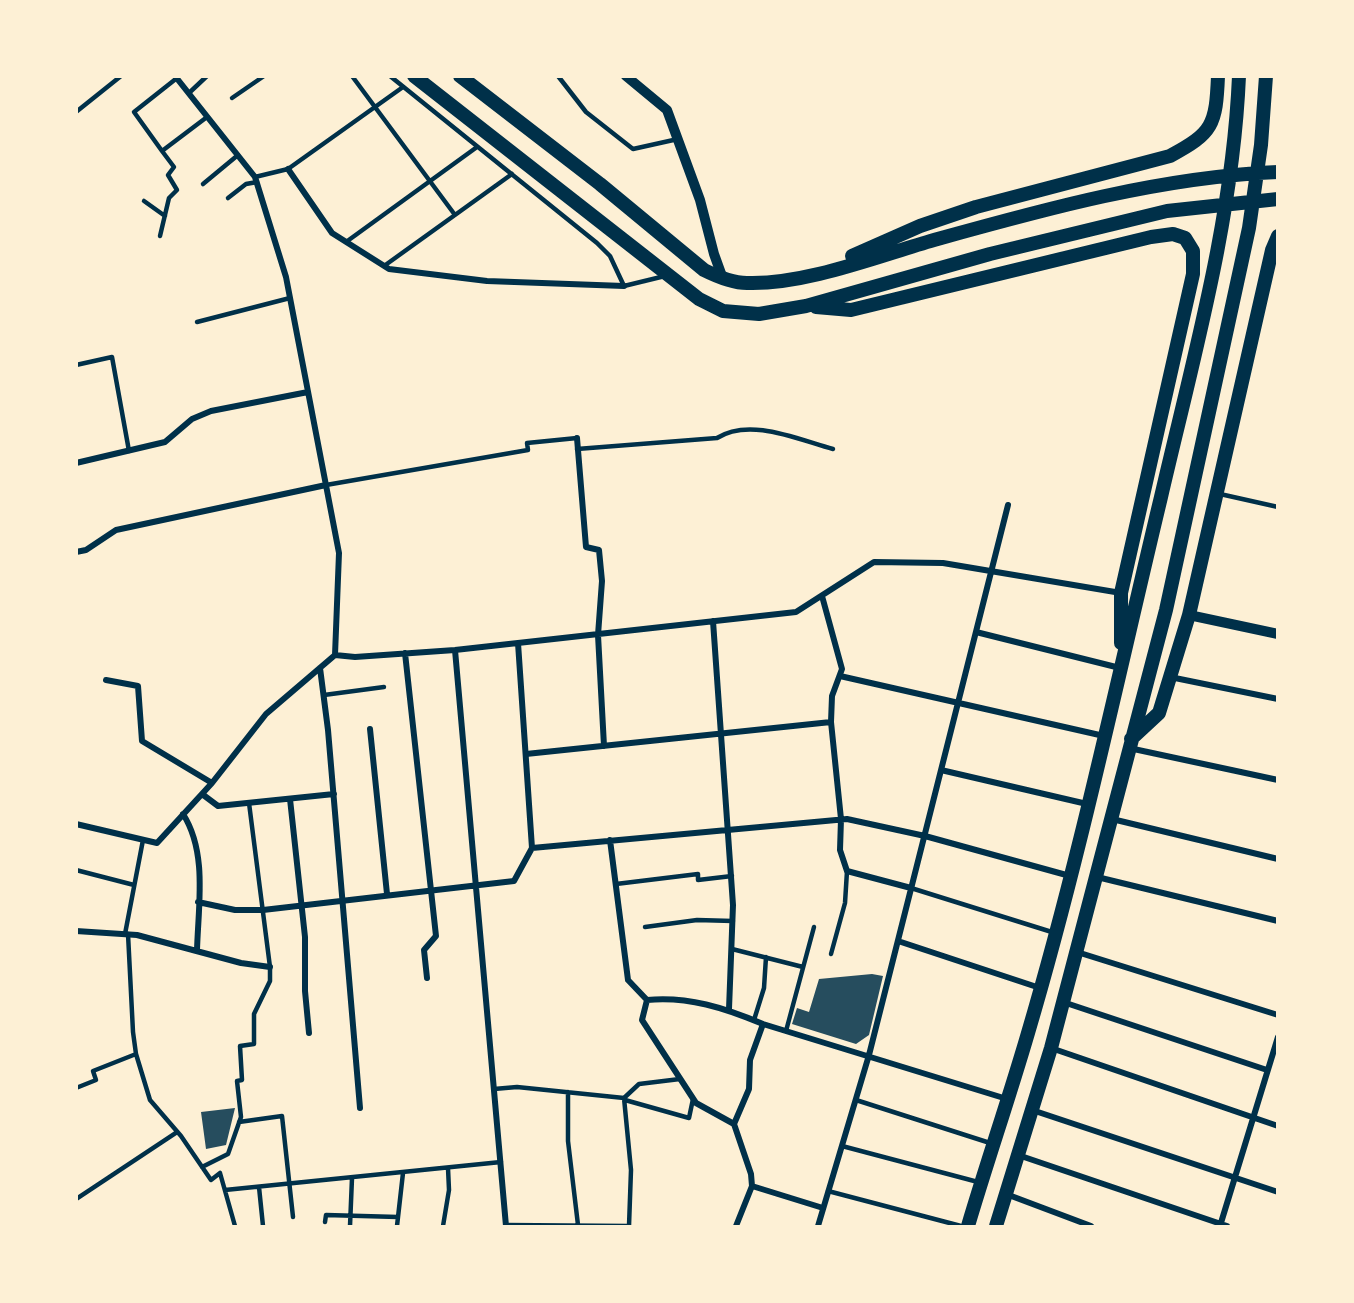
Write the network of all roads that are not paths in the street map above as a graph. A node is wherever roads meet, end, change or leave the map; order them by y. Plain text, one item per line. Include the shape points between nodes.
1 (121, 76) edge
2 (207, 76) edge
3 (264, 76) edge
4 (352, 76) edge
5 (390, 76) edge
6 (414, 76) edge
7 (460, 76) edge
8 (558, 76) edge
9 (626, 76) edge
10 (1218, 76) edge
11 (1239, 76) edge
12 (1266, 76) edge
13 (176, 77) edge
14 (403, 87) junction
15 (189, 93) junction
16 (232, 98) dead end
17 (377, 108) junction
18 (76, 112) edge
19 (207, 117) junction
20 (678, 139) junction
21 (477, 147) junction
22 (162, 151) junction
23 (238, 155) junction
24 (288, 169) junction
25 (1278, 172) edge
26 (512, 174) junction
27 (256, 180) junction
28 (431, 181) junction
29 (203, 184) dead end
30 (228, 198) dead end
31 (1278, 199) edge
32 (144, 201) dead end
33 (455, 215) junction
34 (165, 216) junction
35 (160, 236) dead end
36 (1278, 236) edge
37 (346, 242) junction
38 (384, 266) junction
39 (669, 275) junction
40 (806, 276) junction
41 (723, 279) junction
42 (624, 286) junction
43 (291, 298) junction
44 (806, 306) junction
45 (196, 322) dead end
46 (76, 365) edge
47 (308, 392) junction
48 (576, 438) joint
49 (577, 449) junction
50 (833, 449) dead end
51 (129, 451) junction
52 (76, 463) edge
53 (326, 485) junction
54 (1217, 494) junction
55 (1008, 505) dead end
56 (1278, 507) edge
57 (76, 552) edge
58 (991, 571) junction
59 (1121, 593) junction
60 (822, 596) junction
61 (1189, 615) junction
62 (713, 621) junction
63 (976, 632) junction
64 (1278, 634) edge
65 (598, 635) junction
66 (518, 643) junction
67 (455, 650) junction
68 (405, 653) junction
69 (335, 655) junction
70 (320, 668) junction
71 (1120, 669) junction
72 (840, 676) junction
73 (1170, 677) junction
74 (106, 680) dead end
75 (384, 687) dead end
76 (324, 695) junction
77 (1278, 699) edge
78 (958, 703) junction
79 (831, 722) junction
80 (370, 729) dead end
81 (722, 733) junction
82 (1104, 736) junction
83 (1129, 744) junction
84 (604, 746) junction
85 (526, 754) junction
86 (941, 770) junction
87 (1278, 780) edge
88 (212, 783) junction
89 (202, 794) junction
90 (334, 794) junction
91 (290, 799) junction
92 (249, 802) junction
93 (1088, 804) junction
94 (183, 814) junction
95 (841, 819) junction
96 (1111, 819) junction
97 (76, 824) edge
98 (729, 828) junction
99 (924, 836) junction
100 (143, 840) junction
101 (610, 840) junction
102 (532, 848) junction
103 (1278, 859) edge
104 (76, 870) edge
105 (847, 871) junction
106 (732, 876) junction
107 (1070, 876) junction
108 (1096, 877) junction
109 (616, 884) junction
110 (134, 885) junction
111 (476, 885) junction
112 (911, 888) junction
113 (430, 890) junction
114 (387, 894) junction
115 (343, 899) junction
116 (198, 902) junction
117 (300, 904) junction
118 (262, 910) junction
119 (733, 921) junction
120 (1278, 921) edge
121 (645, 927) dead end
122 (814, 927) dead end
123 (76, 931) edge
124 (1055, 933) junction
125 (126, 934) junction
126 (898, 940) junction
127 (732, 949) junction
128 (197, 951) junction
129 (1077, 952) junction
130 (831, 954) dead end
131 (766, 957) junction
132 (270, 967) junction
133 (803, 967) junction
134 (427, 978) dead end
135 (1040, 988) junction
136 (647, 1000) junction
137 (1064, 1002) junction
138 (729, 1009) junction
139 (1278, 1015) edge
140 (754, 1020) junction
141 (763, 1024) junction
142 (786, 1031) junction
143 (309, 1033) dead end
144 (1278, 1037) edge
145 (1051, 1048) junction
146 (136, 1054) junction
147 (869, 1055) junction
148 (1267, 1070) junction
149 (680, 1080) junction
150 (76, 1088) edge
151 (494, 1089) junction
152 (568, 1092) junction
153 (624, 1099) junction
154 (693, 1099) junction
155 (1007, 1099) junction
156 (856, 1100) junction
157 (360, 1108) dead end
158 (1032, 1110) junction
159 (1253, 1117) junction
160 (239, 1122) junction
161 (734, 1124) junction
162 (1278, 1126) edge
163 (177, 1132) junction
164 (993, 1144) junction
165 (842, 1146) junction
166 (1018, 1155) junction
167 (501, 1162) junction
168 (202, 1167) junction
169 (448, 1168) junction
170 (403, 1173) junction
171 (352, 1178) junction
172 (1235, 1178) junction
173 (980, 1183) junction
174 (290, 1185) junction
175 (752, 1185) junction
176 (259, 1187) junction
177 (225, 1190) junction
178 (828, 1191) junction
179 (1278, 1192) edge
180 (1006, 1193) junction
181 (76, 1199) edge
182 (823, 1208) junction
183 (352, 1215) junction
184 (293, 1217) dead end
185 (398, 1217) junction
186 (325, 1222) dead end
187 (578, 1225) edge
188 (506, 1226) edge
189 (629, 1226) edge
190 (819, 1226) edge
191 (235, 1227) edge
192 (263, 1227) edge
193 (350, 1227) edge
194 (397, 1227) edge
195 (443, 1227) edge
196 (736, 1227) edge
197 (961, 1227) edge
198 (968, 1227) edge
199 (996, 1227) edge
200 (1091, 1227) edge
201 (1220, 1227) edge
202 (1227, 1227) edge

1 - 18 lane
2 - 15 lane
3 - 16 lane
4 - 17 lane
5 - 14 lane
6 - 39 main road
7 - 41 main road via 704,270
8 - 20 lane via 586,112 633,149
9 - 20 street via 667,110
10 - 40 main road via 1217,107 1210,126 1198,141 1170,156 965,211 920,226
11 - 71 main road via 1221,228
12 - 83 main road via 1249,228 1166,610
13 - 15 street
13 - 22 lane via 134,112
14 - 17 lane
14 - 21 lane
15 - 19 street
17 - 24 lane
17 - 28 lane
19 - 22 lane
19 - 23 street
20 - 41 street
21 - 26 lane
21 - 28 lane
22 - 34 lane via 174,167 168,175 177,190 169,198
23 - 27 street
23 - 29 lane
24 - 27 lane
24 - 37 street via 332,233
25 - 40 main road via 1160,185 984,226
26 - 33 lane
26 - 42 lane via 610,256
27 - 30 lane
27 - 43 street
28 - 33 lane
28 - 37 lane
31 - 44 main road via 1167,211 990,254
32 - 34 lane
33 - 38 lane
34 - 35 lane
36 - 54 main road
37 - 38 street
38 - 42 street via 487,282
39 - 42 lane
39 - 44 main road via 723,311 759,314
40 - 41 main road via 747,283
43 - 45 lane
43 - 47 street
44 - 59 main road via 851,310 1151,237 1185,237 1193,251 1193,274
46 - 51 lane via 112,357
47 - 51 street via 211,411 192,419 165,442
47 - 53 street
48 - 49 street
48 - 53 lane via 526,443 528,450
49 - 50 lane via 717,438 741,429
49 - 65 street via 586,547 599,550 602,581
51 - 52 street
53 - 57 street via 116,530 86,550
53 - 69 street via 339,553
54 - 56 lane
54 - 61 main road
55 - 58 street
58 - 59 street
58 - 60 street via 943,563 874,562
58 - 63 street
59 - 71 main road
60 - 62 street via 796,612
60 - 72 street via 842,669
61 - 64 street
61 - 73 main road
62 - 65 street
62 - 81 street
63 - 71 street
63 - 78 street
65 - 66 street
65 - 84 street
66 - 67 street
66 - 85 street
67 - 68 street
67 - 111 street
68 - 69 street
68 - 113 street
69 - 70 street
70 - 76 street
70 - 88 street via 266,714
71 - 82 main road
72 - 78 street
72 - 79 street via 832,696
73 - 77 street
73 - 83 main road via 1159,713
74 - 88 street via 138,686 142,741
75 - 76 lane
76 - 90 street
78 - 82 street
78 - 86 street
79 - 81 street
79 - 95 street
80 - 114 street
81 - 84 street
81 - 98 street
82 - 93 main road
83 - 87 street
83 - 96 main road
84 - 85 street
85 - 102 street
86 - 93 street
86 - 99 street
88 - 89 street
89 - 92 street via 218,806
89 - 94 street
90 - 91 street
90 - 115 street
91 - 92 street
91 - 117 street
92 - 118 lane
93 - 107 main road
94 - 100 street via 157,843
94 - 116 street via 192,828 200,886
95 - 98 street
95 - 99 street
95 - 105 street via 840,850
96 - 103 street
96 - 108 main road
97 - 100 street
98 - 101 street
98 - 106 street
99 - 107 street
99 - 112 street
100 - 110 lane
101 - 102 street
101 - 109 street
102 - 111 street via 514,881
104 - 110 lane
105 - 112 street
105 - 130 lane via 845,903
106 - 109 lane via 698,880 698,874
106 - 119 street
107 - 124 main road
108 - 120 street
108 - 129 main road
109 - 136 street via 628,980
110 - 125 lane
111 - 113 street
111 - 151 street
112 - 124 lane
112 - 126 street
113 - 114 street
113 - 134 street via 436,936 424,950
114 - 115 street
115 - 117 street
115 - 157 street
116 - 118 street via 235,910
116 - 128 street
117 - 118 street
117 - 143 street
118 - 132 lane
119 - 121 lane via 697,920
119 - 127 street
122 - 133 lane
123 - 125 street
124 - 135 main road
125 - 128 street
125 - 146 lane
126 - 135 street
126 - 147 street
127 - 131 lane
127 - 138 street
128 - 132 street
129 - 137 main road
129 - 139 street
131 - 133 lane
131 - 140 lane via 764,988
132 - 160 lane via 270,981 254,1014 254,1044 240,1047
133 - 142 lane
135 - 155 main road
136 - 138 street via 690,1001
136 - 149 street via 642,1020
137 - 145 main road
137 - 148 street
138 - 140 street
140 - 141 street
141 - 142 street
141 - 161 street via 750,1060 749,1089
142 - 147 street
144 - 148 street
145 - 158 main road
145 - 159 street
146 - 150 lane via 93,1071 96,1080
146 - 163 lane via 150,1100
147 - 155 street
147 - 156 street
148 - 159 street
149 - 153 lane via 639,1084
149 - 154 street
151 - 152 lane
151 - 167 street
152 - 153 lane
152 - 187 lane via 568,1141
153 - 154 lane via 689,1118
153 - 189 lane via 631,1170
154 - 161 street
155 - 164 main road
156 - 164 lane
156 - 165 street
158 - 166 main road
158 - 172 street
159 - 162 street
159 - 172 street
160 - 168 lane via 228,1154
160 - 174 lane via 282,1116
161 - 175 street
163 - 168 lane
163 - 181 lane
164 - 173 main road
165 - 173 lane
165 - 178 street
166 - 180 main road
166 - 202 street
167 - 169 lane
167 - 188 street
168 - 177 lane via 212,1180 220,1173
169 - 170 lane
169 - 195 lane
170 - 171 lane
170 - 185 lane
171 - 174 lane
171 - 183 lane
172 - 179 street
172 - 201 street
173 - 198 main road
174 - 176 lane
174 - 184 lane
175 - 182 street
175 - 196 street
176 - 177 lane
176 - 192 lane
177 - 191 lane
178 - 182 street
178 - 197 lane
180 - 199 main road
180 - 200 street
182 - 190 street
183 - 185 lane
183 - 186 lane via 326,1215
183 - 193 lane
185 - 194 lane
187 - 188 lane
187 - 189 lane

